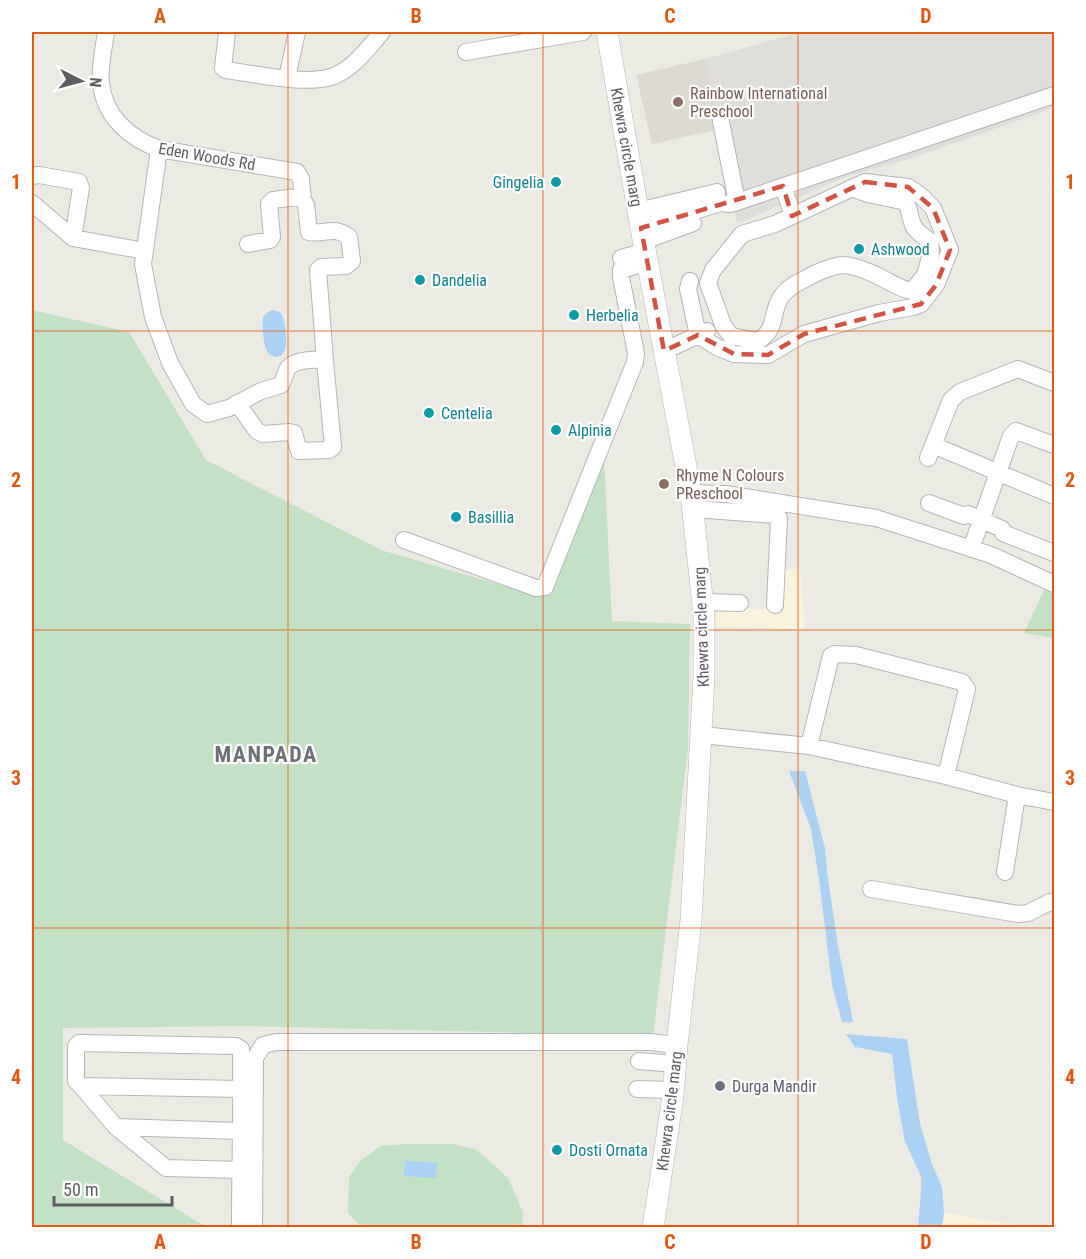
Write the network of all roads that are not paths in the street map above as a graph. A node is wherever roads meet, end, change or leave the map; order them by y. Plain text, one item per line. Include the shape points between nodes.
1 (106, 32) edge
2 (227, 32) edge
3 (297, 32) edge
4 (382, 32) edge
5 (583, 32) edge
6 (607, 32) edge
7 (466, 52) dead end
8 (287, 78) junction
9 (1054, 95) edge
10 (721, 122) dead end
11 (159, 149) junction
12 (32, 176) edge
13 (783, 186) junction
14 (851, 188) junction
15 (717, 192) dead end
16 (303, 200) junction
17 (32, 203) edge
18 (734, 203) junction
19 (793, 216) junction
20 (73, 238) junction
21 (643, 239) junction
22 (248, 244) dead end
23 (145, 251) junction
24 (690, 281) dead end
25 (704, 332) junction
26 (664, 351) junction
27 (325, 362) junction
28 (1054, 382) edge
29 (237, 403) junction
30 (1054, 445) edge
31 (998, 472) junction
32 (1054, 496) edge
33 (693, 501) junction
34 (929, 503) dead end
35 (981, 520) junction
36 (404, 540) dead end
37 (971, 549) junction
38 (1054, 553) edge
39 (1054, 584) edge
40 (703, 602) junction
41 (740, 603) dead end
42 (775, 605) dead end
43 (702, 735) junction
44 (809, 746) junction
45 (946, 776) junction
46 (1017, 795) junction
47 (1054, 802) edge
48 (1005, 872) dead end
49 (871, 889) dead end
50 (1054, 903) edge
51 (676, 1054) junction
52 (639, 1062) dead end
53 (81, 1086) junction
54 (242, 1089) junction
55 (637, 1089) dead end
56 (673, 1090) junction
57 (116, 1127) junction
58 (240, 1131) junction
59 (240, 1170) junction
60 (240, 1227) edge
61 (254, 1227) edge
62 (653, 1227) edge

1 - 11 street, Eden Woods Rd via 100,81 110,111 130,135
2 - 8 street via 223,68
3 - 8 street
4 - 8 street via 361,56 335,75 317,80
5 - 7 street
6 - 21 street, Khewra circle marg
9 - 13 street
10 - 18 street
11 - 16 street, Eden Woods Rd via 297,172
11 - 23 street
12 - 20 street via 79,182
13 - 18 street
13 - 19 street
14 - 19 street
14 - 19 street via 906,202 913,225 930,241 925,276 912,291 859,268 842,265 813,274 790,287 780,298 765,337 758,341 731,336 708,283 713,270 742,234
14 - 25 street via 865,182 908,187 933,208 950,250 936,285 921,304 804,334 768,354 734,354 717,347
15 - 21 street
16 - 22 street via 273,200 269,204 272,237
16 - 27 street via 309,232 336,230 349,237 352,261 346,266 318,270
17 - 20 street
18 - 21 street via 722,212
20 - 23 street
21 - 26 street, Khewra circle marg
21 - 36 street via 621,264 636,353 634,362 545,587 536,588
23 - 29 street via 143,264 153,317 170,363 194,404 207,414
24 - 25 street via 688,289
25 - 26 street
26 - 33 street, Khewra circle marg
27 - 29 street via 294,363 281,386
27 - 29 street via 333,447 329,450 299,451 294,433 257,431
28 - 31 street via 1018,369 960,392 951,400 931,451
30 - 31 street via 1016,431
31 - 32 street
31 - 35 street
33 - 37 street via 726,494 876,518
33 - 40 street, Khewra circle marg
33 - 42 street via 779,518
34 - 35 street
35 - 37 street
35 - 38 street
37 - 39 street
40 - 41 street
40 - 43 street, Khewra circle marg
43 - 44 street
43 - 51 street, Khewra circle marg via 691,920
44 - 45 street
44 - 45 street via 831,656 856,655 962,681 967,688
45 - 46 street
46 - 47 street
46 - 48 street
49 - 50 street via 1018,914
51 - 52 street
51 - 56 street, Khewra circle marg
51 - 61 street via 650,1042 263,1045 255,1058
53 - 54 street
53 - 54 street via 76,1081 75,1046 79,1043 236,1046 241,1049
53 - 57 street
54 - 58 street
55 - 56 street
56 - 62 street, Khewra circle marg
57 - 58 street
57 - 59 street via 166,1168
58 - 59 street
59 - 60 street

